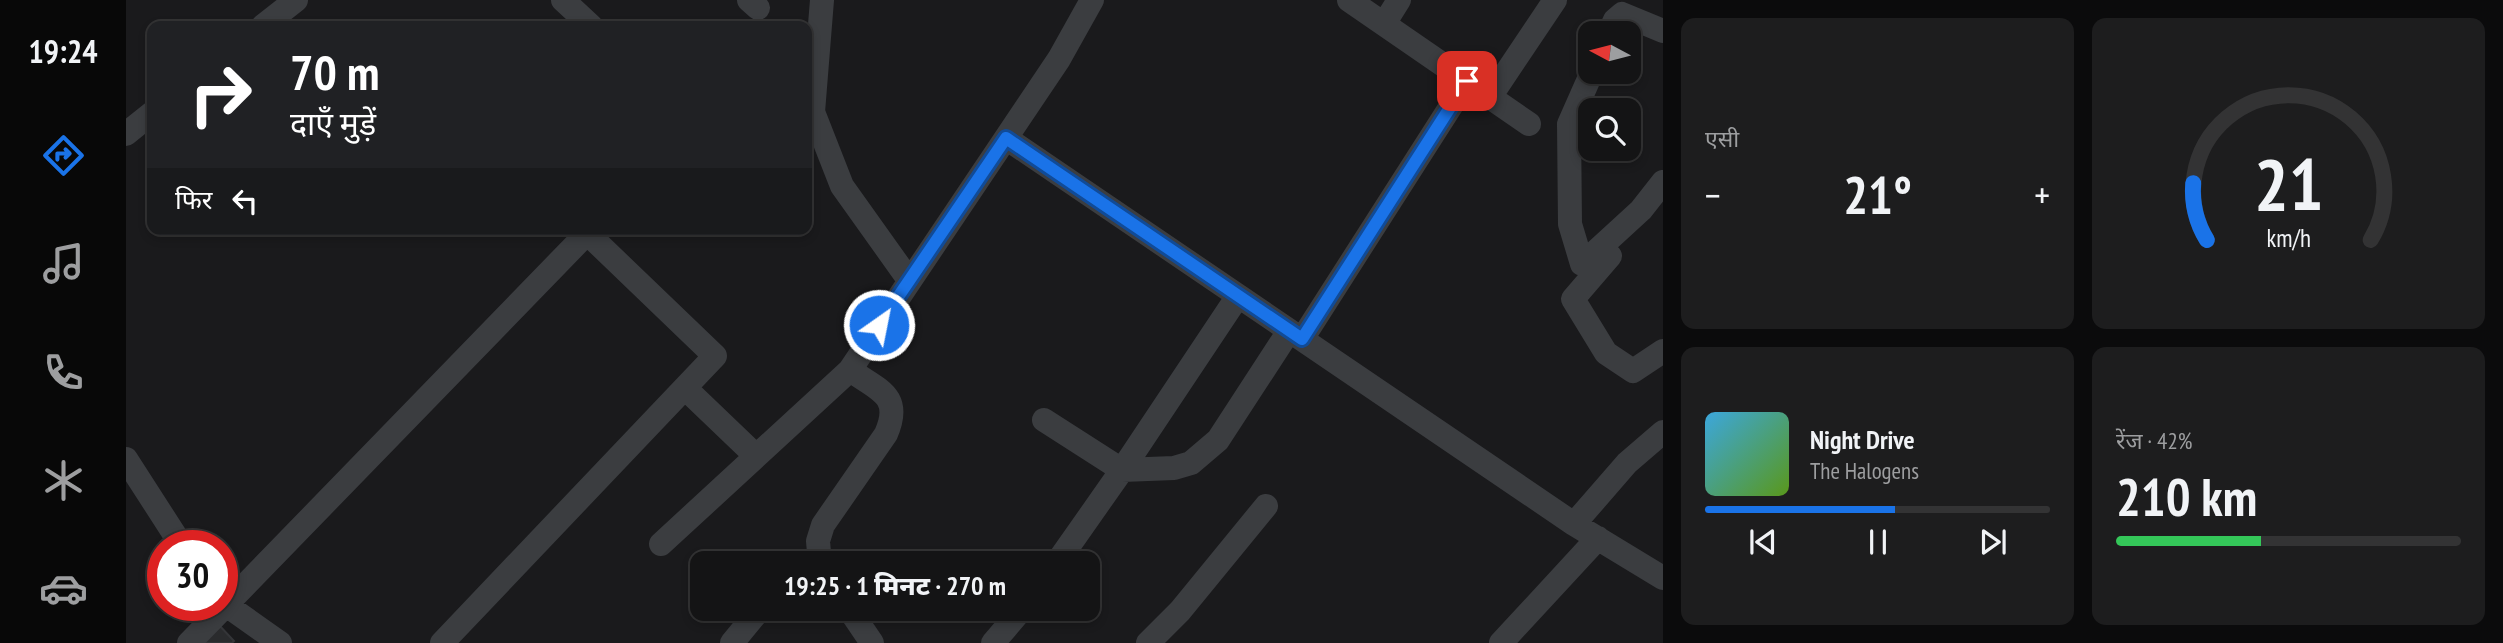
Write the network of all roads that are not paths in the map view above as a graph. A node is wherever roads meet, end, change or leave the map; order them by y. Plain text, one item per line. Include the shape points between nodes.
1 (296, 0) edge
2 (563, 0) edge
3 (822, 0) edge
4 (1092, 0) edge
5 (1349, 0) edge
6 (1399, 0) edge
7 (1555, 0) edge
8 (269, 21) edge
9 (586, 21) edge
10 (1615, 21) edge
11 (1639, 21) edge
12 (1642, 22) edge
13 (1384, 24) junction
14 (1663, 31) edge
15 (1467, 81) junction
16 (1587, 84) edge
17 (1490, 97) junction
18 (147, 117) edge
19 (1529, 124) dead end
20 (126, 134) edge
21 (1006, 138) junction
22 (1663, 181) edge
23 (1663, 205) edge
24 (585, 235) edge
25 (593, 235) edge
26 (909, 280) junction
27 (1238, 296) junction
28 (1296, 335) junction
29 (1663, 351) edge
30 (850, 370) junction
31 (685, 388) junction
32 (1044, 420) dead end
33 (1663, 432) edge
34 (756, 456) junction
35 (126, 459) edge
36 (1122, 470) junction
37 (1266, 506) dead end
38 (1574, 524) junction
39 (172, 530) edge
40 (1598, 538) junction
41 (661, 544) dead end
42 (817, 551) edge
43 (1065, 551) edge
44 (1663, 578) edge
45 (238, 590) edge
46 (238, 614) edge
47 (209, 621) edge
48 (750, 621) edge
49 (857, 621) edge
50 (1013, 621) edge
51 (1000, 640) edge
52 (189, 643) edge
53 (280, 643) edge
54 (442, 643) edge
55 (732, 643) edge
56 (872, 643) edge
57 (1148, 643) edge
58 (1501, 643) edge

1 - 8 street
2 - 9 street
3 - 26 street via 813,112 842,186
4 - 21 street
5 - 13 street
6 - 13 street
7 - 17 street
10 - 11 street via 1622,14
12 - 14 street
13 - 15 street
15 - 17 street
15 - 28 street
16 - 22 street via 1569,124 1570,224 1581,264 1641,210
17 - 19 street
18 - 20 street
21 - 26 street
21 - 27 street
23 - 29 street via 1594,272 1573,299 1606,353 1633,371
24 - 45 street
25 - 31 street via 715,356
26 - 30 street
27 - 28 street
27 - 36 street
28 - 36 street via 1218,440 1191,463
28 - 38 street
30 - 34 street
30 - 42 street via 887,396 893,405 892,418 886,434 823,525
31 - 34 street
31 - 54 street
32 - 36 street
33 - 38 street via 1627,463
34 - 41 street
35 - 39 street
36 - 43 street
37 - 57 street
38 - 40 street
40 - 44 street
40 - 58 street
46 - 53 street
47 - 52 street
48 - 55 street
49 - 56 street
50 - 51 street

